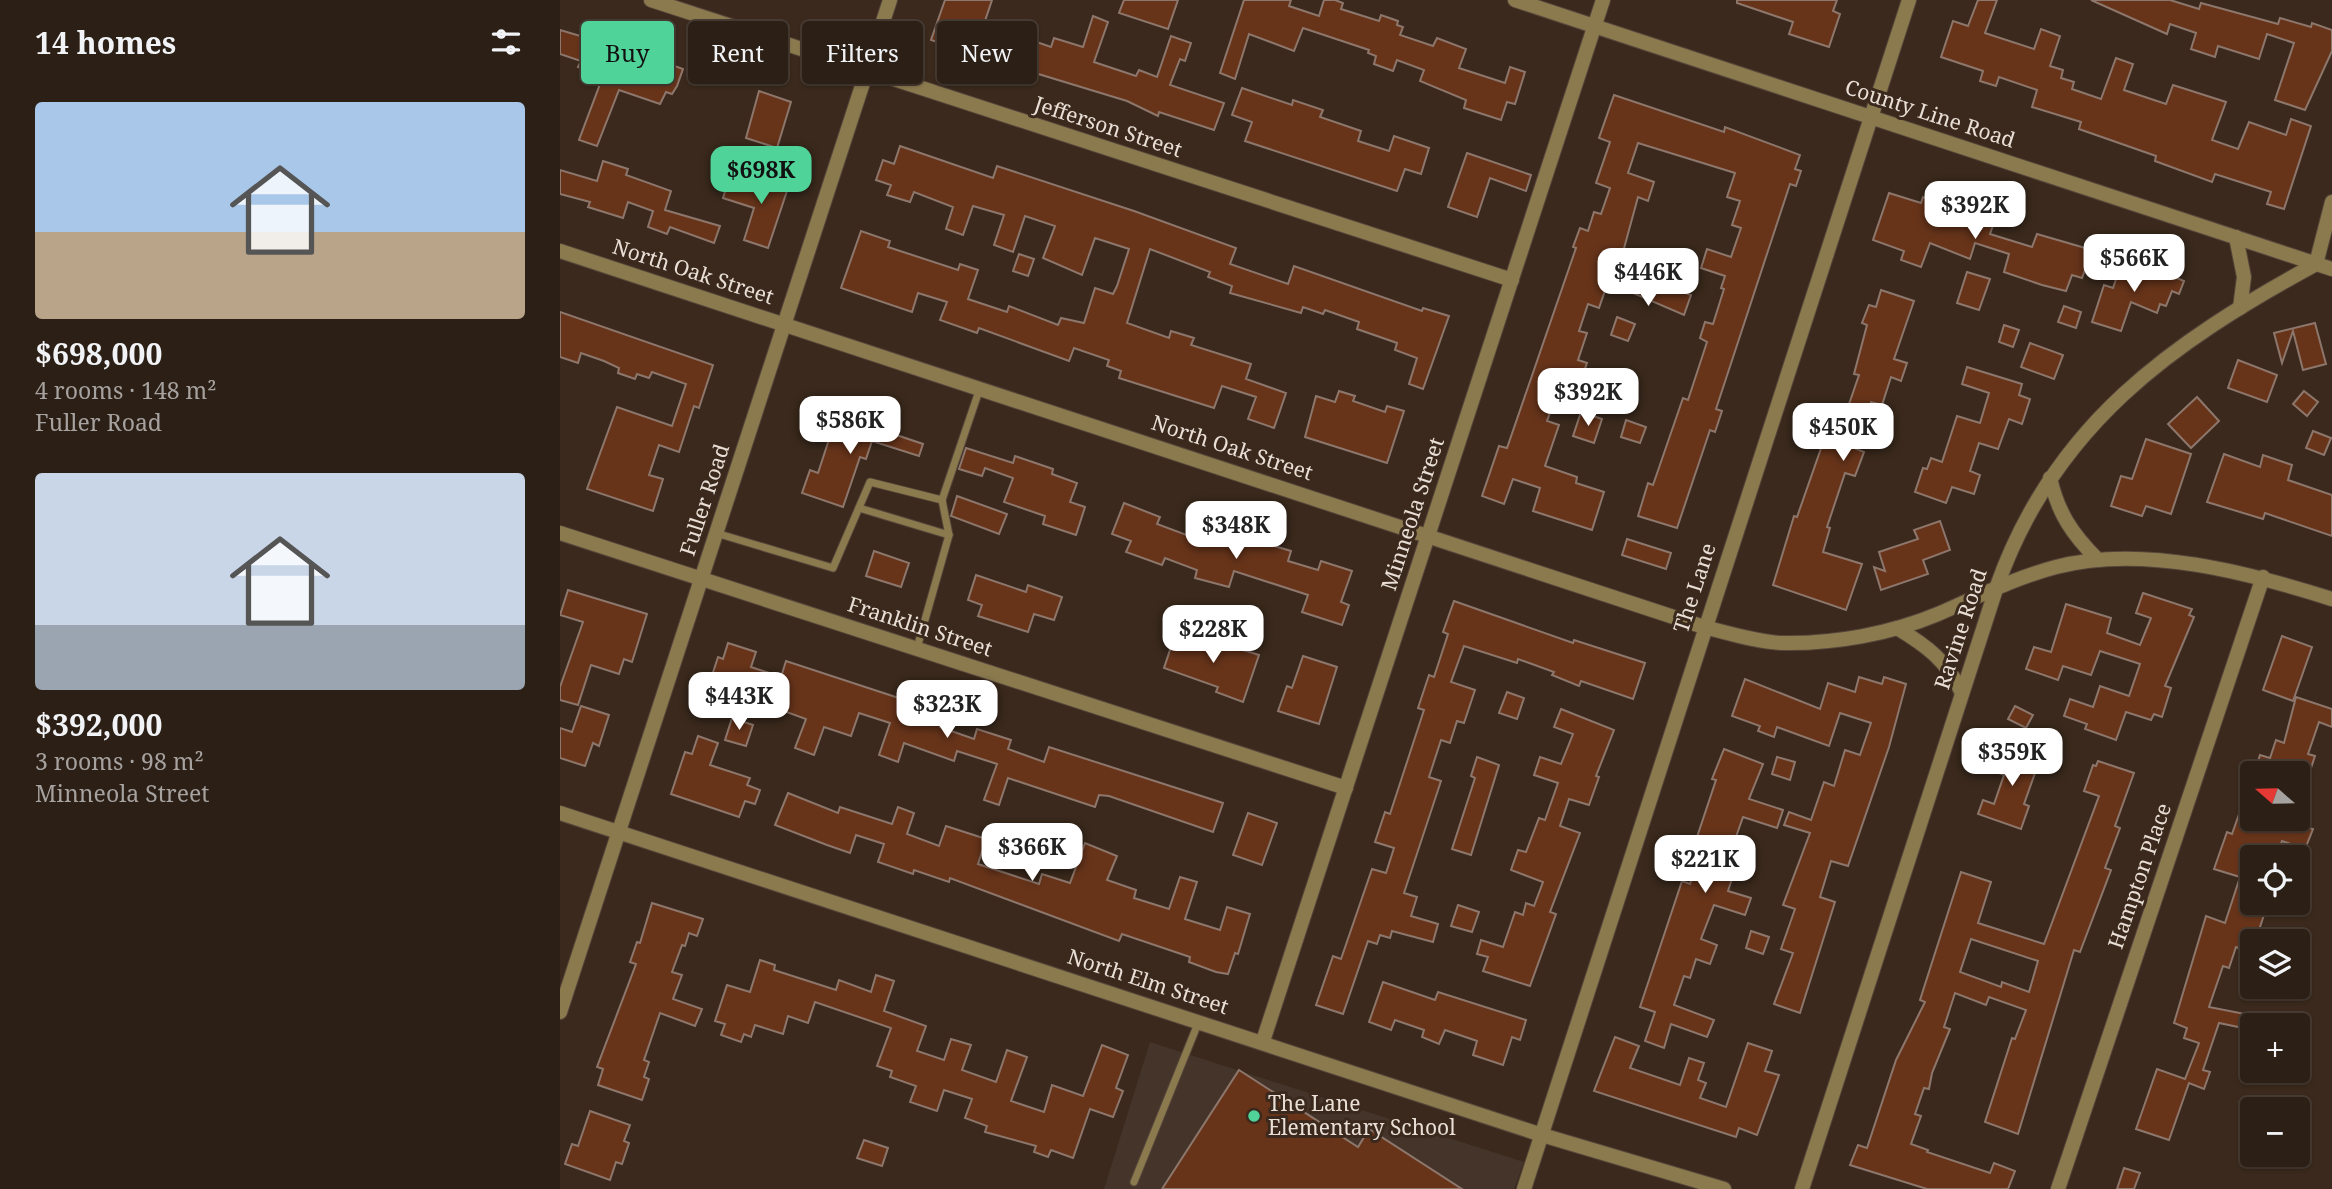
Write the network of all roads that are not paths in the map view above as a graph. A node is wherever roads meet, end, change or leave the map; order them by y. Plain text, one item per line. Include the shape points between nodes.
1 (651, 0) edge
2 (890, 0) edge
3 (1515, 0) edge
4 (1603, 0) edge
5 (1909, 0) edge
6 (883, 21) edge
7 (1596, 26) junction
8 (802, 49) edge
9 (862, 84) edge
10 (910, 84) edge
11 (1871, 117) junction
12 (2332, 202) edge
13 (2236, 237) junction
14 (560, 251) edge
15 (2316, 264) junction
16 (2332, 269) edge
17 (1512, 280) junction
18 (2239, 308) junction
19 (785, 324) junction
20 (979, 388) junction
21 (2050, 478) junction
22 (942, 500) junction
23 (859, 508) junction
24 (560, 533) edge
25 (716, 533) junction
26 (1429, 534) junction
27 (948, 535) junction
28 (2098, 560) junction
29 (2263, 577) junction
30 (702, 578) junction
31 (1997, 586) junction
32 (2332, 599) edge
33 (1704, 627) junction
34 (1897, 628) junction
35 (917, 648) junction
36 (1962, 693) junction
37 (1346, 788) junction
38 (560, 813) edge
39 (619, 832) junction
40 (560, 1012) edge
41 (1199, 1021) junction
42 (1263, 1041) junction
43 (1542, 1135) junction
44 (1134, 1182) dead end
45 (1524, 1189) edge
46 (1724, 1189) edge
47 (1802, 1189) edge
48 (2058, 1189) edge

1 - 8 street, Jefferson Street
2 - 6 street, Fuller Road
3 - 7 street, County Line Road
4 - 7 street, Minneola Street
5 - 11 street, The Lane
7 - 11 street, County Line Road
7 - 17 street, Minneola Street
9 - 19 street, Fuller Road
10 - 17 street, Jefferson Street
11 - 13 street, County Line Road
11 - 33 street, The Lane
12 - 15 street
13 - 15 street, County Line Road
13 - 18 street via 2244,277
14 - 19 street, North Oak Street
15 - 16 street, County Line Road
15 - 18 street, Ravine Road
17 - 26 street, Minneola Street
18 - 21 street, Ravine Road via 2141,377 2093,421
19 - 20 street, North Oak Street
19 - 25 street, Fuller Road
20 - 22 lane
20 - 26 street, North Oak Street
21 - 28 street via 2065,524
21 - 31 street, Ravine Road via 2022,525
22 - 23 lane via 870,482
22 - 27 lane
23 - 25 lane via 833,568
23 - 27 lane
24 - 30 street, Franklin Street
25 - 30 street, Fuller Road
26 - 33 street, North Oak Street
26 - 37 street, Minneola Street
27 - 35 lane
28 - 29 street, North Oak Street via 2208,565
28 - 31 street, North Oak Street via 2057,566
29 - 32 street, North Oak Street
29 - 48 street, Hampton Place
30 - 35 street, Franklin Street
30 - 39 street, Fuller Road
31 - 34 street, North Oak Street
31 - 36 street, Ravine Road
33 - 34 street, North Oak Street via 1781,643
33 - 43 street, The Lane
34 - 36 street via 1941,659
35 - 37 street, Franklin Street
36 - 47 street, Ravine Road
37 - 42 street, Minneola Street
38 - 39 street, North Elm Street
39 - 40 street, Fuller Road
39 - 41 street, North Elm Street
41 - 42 street, North Elm Street
41 - 44 lane
42 - 43 street, North Elm Street
43 - 45 street, The Lane
43 - 46 street, North Elm Street

